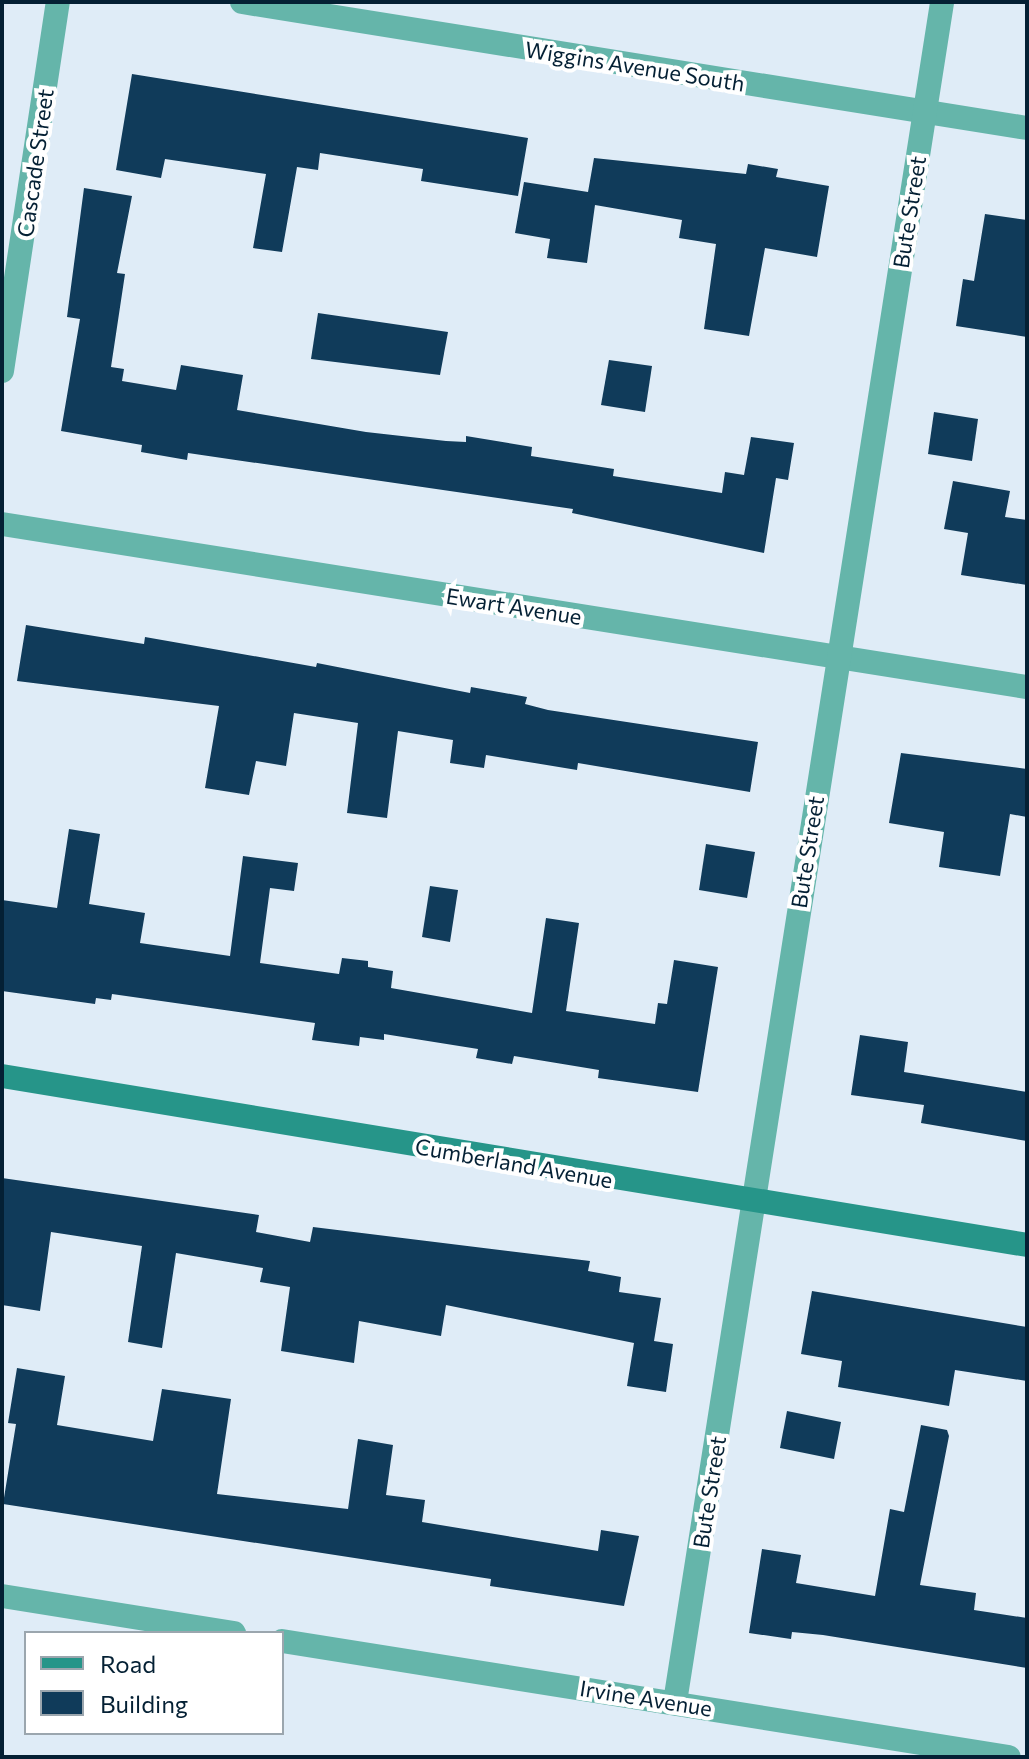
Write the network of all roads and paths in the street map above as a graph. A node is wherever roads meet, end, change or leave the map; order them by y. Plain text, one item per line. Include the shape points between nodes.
1 (58, 2) edge
2 (242, 2) edge
3 (942, 2) edge
4 (925, 113) junction
5 (1027, 128) edge
6 (2, 371) edge
7 (2, 524) edge
8 (840, 657) junction
9 (1027, 687) edge
10 (2, 1076) edge
11 (752, 1203) junction
12 (1027, 1245) edge
13 (2, 1596) edge
14 (221, 1631) edge
15 (284, 1641) edge
16 (675, 1702) junction
17 (1009, 1757) edge

1 - 6 street, Cascade Street
2 - 4 street, Wiggins Avenue South
3 - 4 street, Bute Street
4 - 5 street, Wiggins Avenue South
4 - 8 street, Bute Street
7 - 8 street, Ewart Avenue
8 - 9 street, Ewart Avenue
8 - 11 street, Bute Street
10 - 11 street, Cumberland Avenue
11 - 12 street, Cumberland Avenue
11 - 16 street, Bute Street
13 - 14 street
15 - 16 street, Irvine Avenue
16 - 17 street, Irvine Avenue

